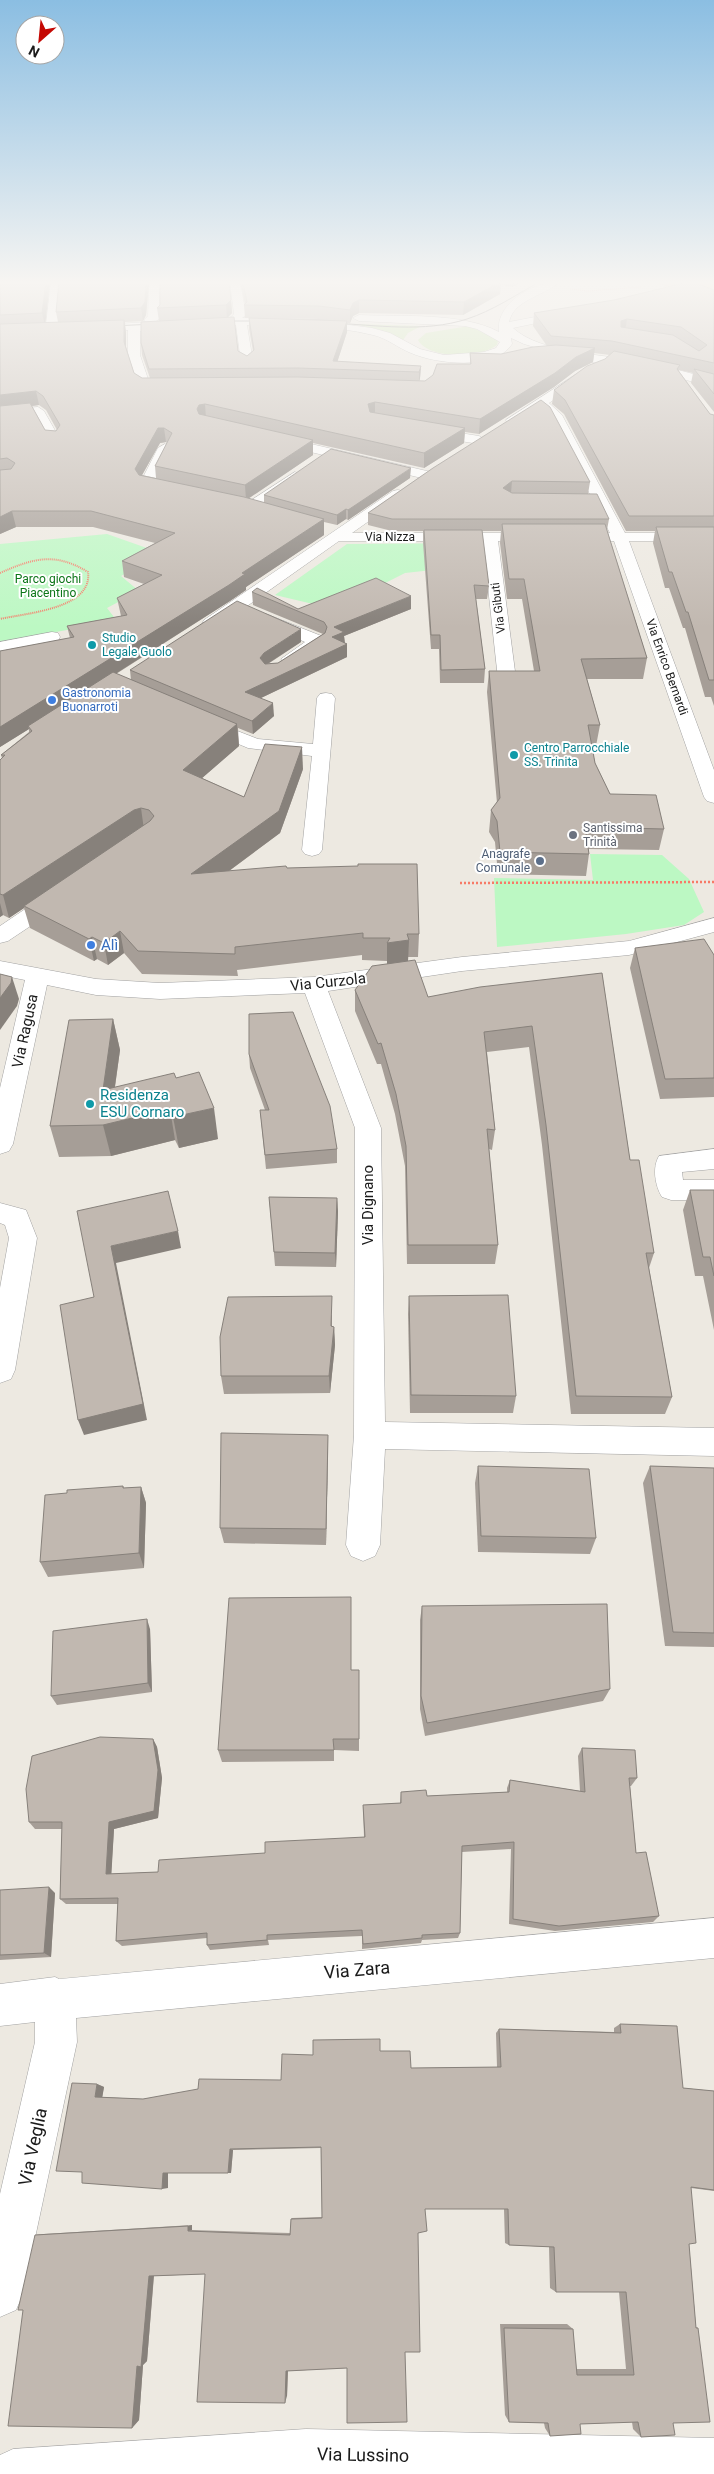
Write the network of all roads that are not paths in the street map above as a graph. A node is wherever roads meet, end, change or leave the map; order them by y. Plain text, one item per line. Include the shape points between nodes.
1 (160, 397) edge
2 (547, 397) edge
3 (160, 401) edge
4 (538, 405) junction
5 (0, 415) edge
6 (413, 429) edge
7 (263, 437) edge
8 (479, 440) junction
9 (54, 441) edge
10 (165, 448) edge
11 (330, 452) junction
12 (456, 455) edge
13 (441, 465) edge
14 (426, 475) junction
15 (183, 493) edge
16 (580, 500) edge
17 (600, 500) junction
18 (230, 503) edge
19 (248, 507) junction
20 (267, 512) edge
21 (322, 528) edge
22 (338, 535) junction
23 (490, 536) junction
24 (555, 536) edge
25 (592, 537) edge
26 (620, 537) junction
27 (714, 537) edge
28 (237, 606) junction
29 (197, 633) edge
30 (52, 637) dead end
31 (0, 647) edge
32 (279, 666) edge
33 (507, 679) edge
34 (326, 698) dead end
35 (185, 715) edge
36 (322, 751) junction
37 (714, 797) edge
38 (312, 850) dead end
39 (73, 887) edge
40 (714, 926) edge
41 (0, 936) edge
42 (0, 968) edge
43 (37, 976) junction
44 (314, 985) junction
45 (0, 1144) edge
46 (714, 1159) edge
47 (714, 1190) edge
48 (0, 1214) edge
49 (0, 1370) edge
50 (370, 1435) junction
51 (714, 1442) edge
52 (363, 1545) dead end
53 (714, 1938) edge
54 (55, 1998) junction
55 (0, 2005) edge
56 (0, 2294) edge
57 (714, 2463) edge
58 (306, 2464) edge
59 (655, 2468) edge
60 (14, 2474) edge

1 - 3 street
2 - 4 street
4 - 8 street
4 - 17 street, Via Enrico Bernardi via 556,415
5 - 9 street via 38,411
6 - 8 street
7 - 11 street
8 - 12 street
10 - 15 street via 146,485
11 - 14 street
11 - 19 street
13 - 14 street
14 - 22 street
16 - 17 street
17 - 26 street, Via Enrico Bernardi
18 - 19 street
19 - 20 street
21 - 22 street, Via Nizza
22 - 23 street, Via Nizza
22 - 28 street
23 - 24 street, Via Nizza
23 - 33 street, Via Gibuti
25 - 26 street
26 - 27 street
26 - 37 street, Via Enrico Bernardi
28 - 29 street
28 - 32 street via 318,641
30 - 31 street
34 - 36 street
35 - 36 street via 255,744
36 - 38 street
39 - 41 street
40 - 44 street, Via Curzola via 629,948 462,964
42 - 43 street, Via Curzola
43 - 44 street, Via Curzola via 96,987 160,991
43 - 45 street, Via Ragusa
44 - 50 street, Via Dignano via 368,1128
46 - 47 street via 668,1163 672,1190
48 - 49 street via 16,1217 23,1238
50 - 51 street
50 - 52 street, Via Dignano
53 - 54 street, Via Zara
54 - 55 street, Via Zara
54 - 56 street, Via Veglia via 56,2042
57 - 59 street, Via Lussino
58 - 59 street, Via Lussino
58 - 60 street, Via Lussino

